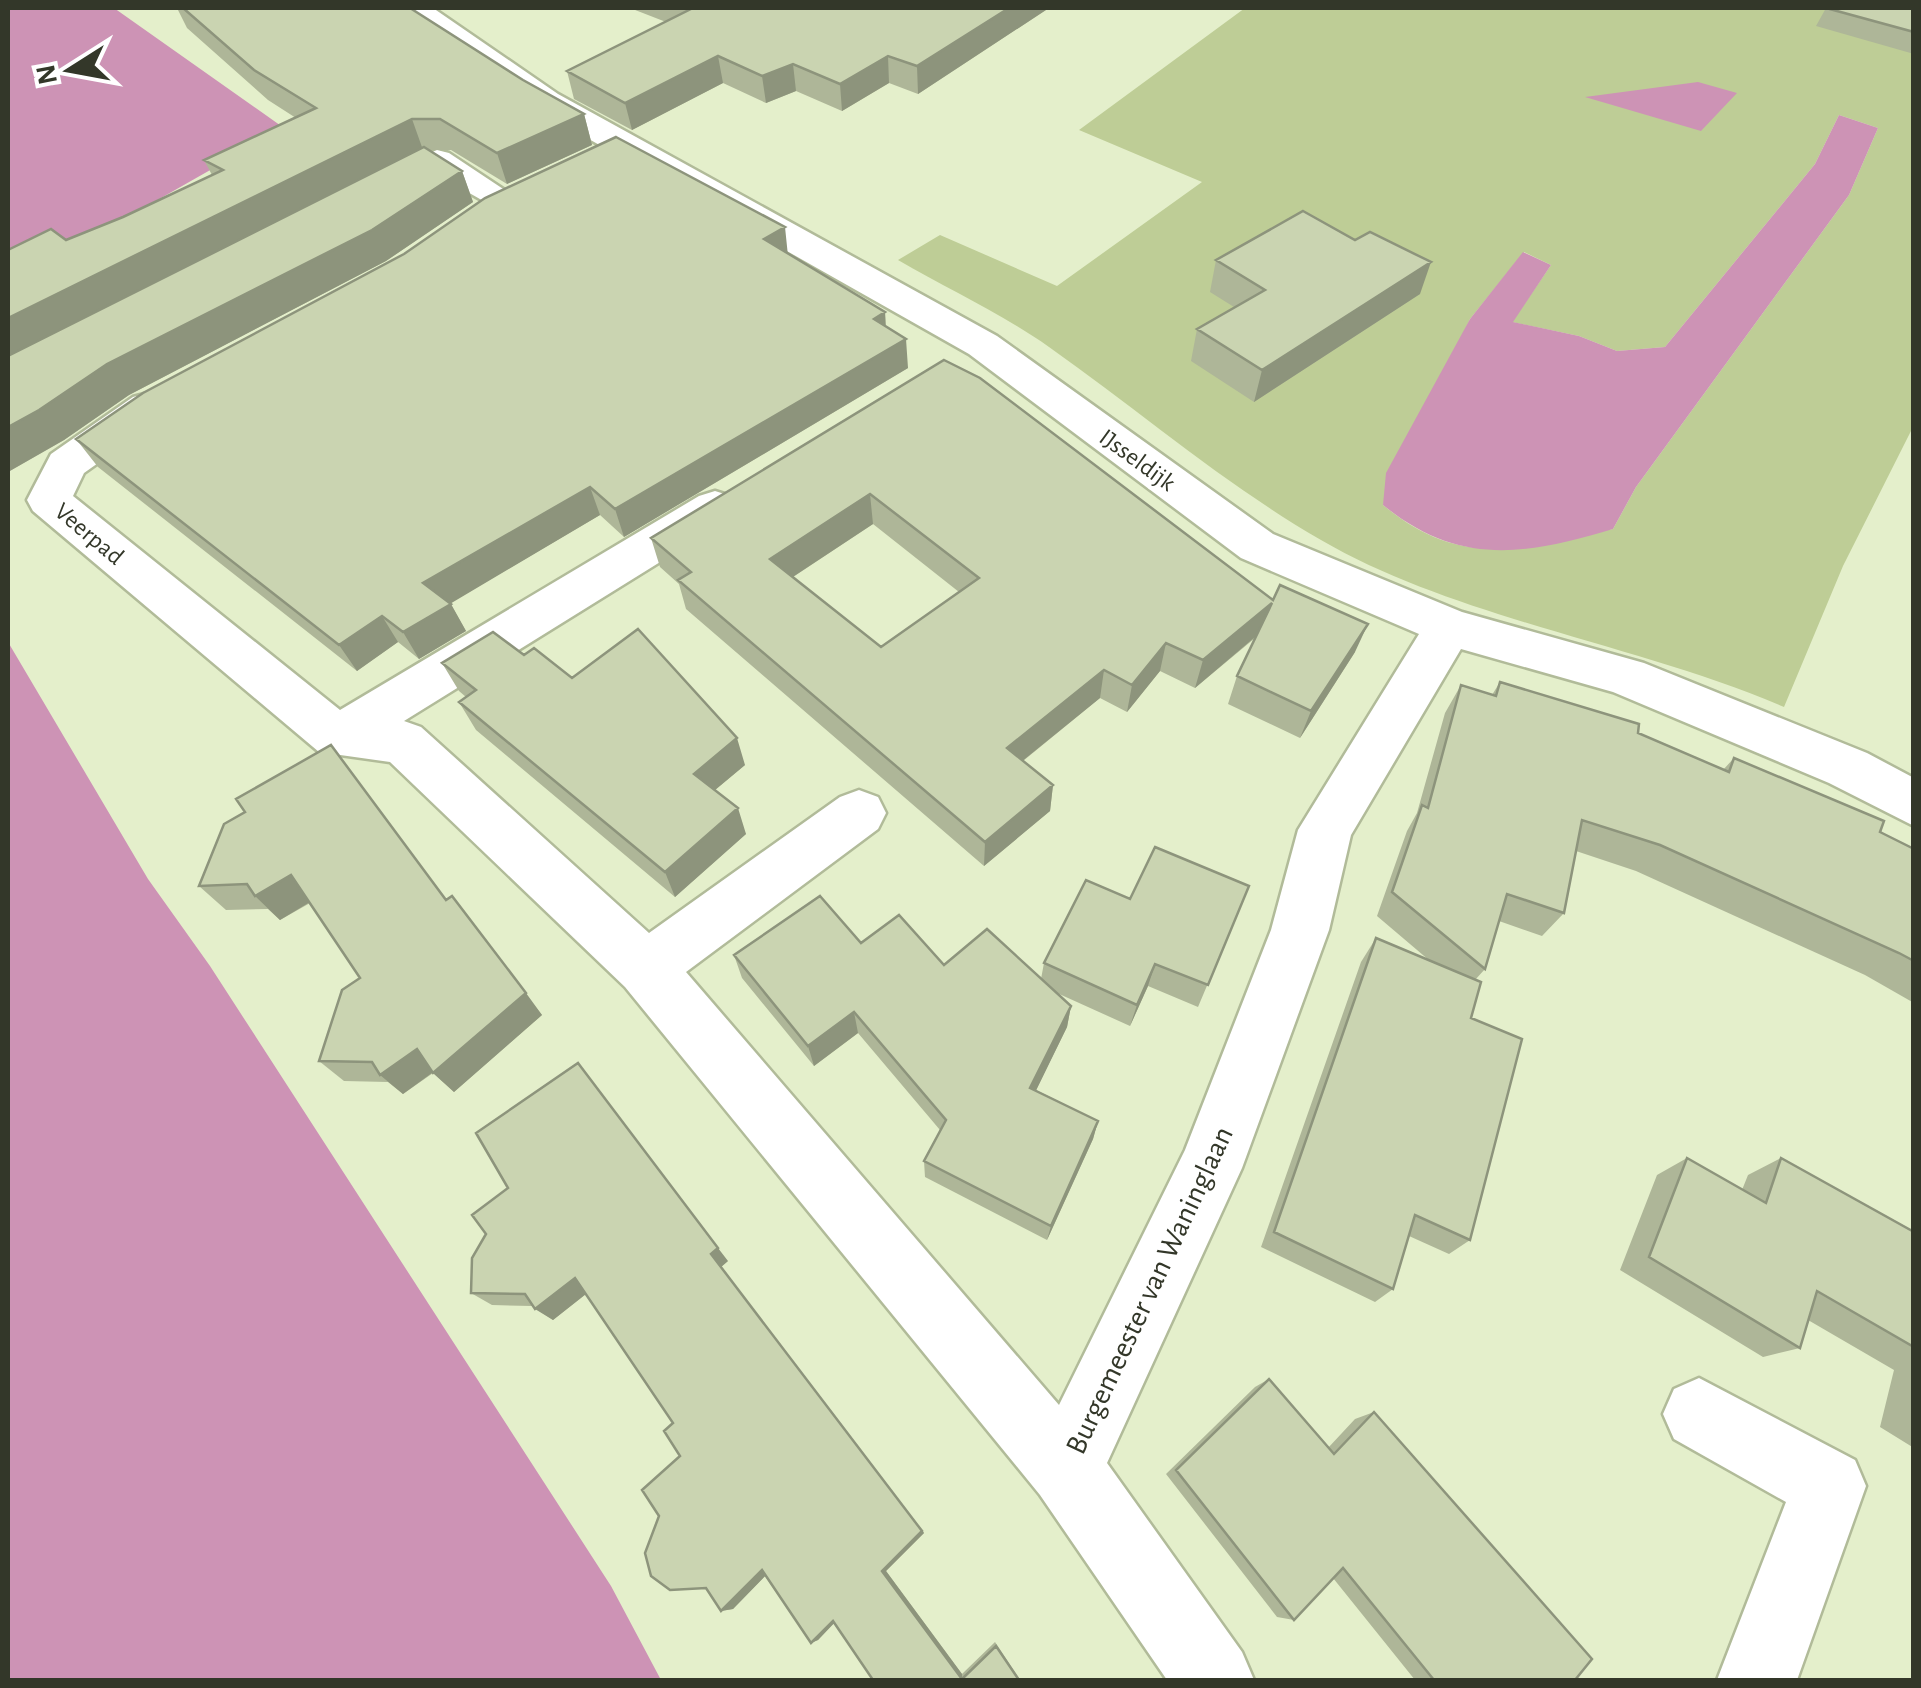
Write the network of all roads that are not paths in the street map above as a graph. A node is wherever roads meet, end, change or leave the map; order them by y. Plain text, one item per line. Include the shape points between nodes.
1 (414, 8) edge
2 (629, 145) junction
3 (543, 187) junction
4 (368, 196) edge
5 (467, 227) edge
6 (983, 345) junction
7 (934, 374) edge
8 (180, 390) edge
9 (754, 483) edge
10 (1449, 628) junction
11 (337, 736) junction
12 (1914, 804) edge
13 (859, 813) dead end
14 (646, 968) junction
15 (1699, 1414) dead end
16 (1066, 1470) junction
17 (1214, 1680) edge
18 (1757, 1680) edge

1 - 2 street, IJsseldijk via 546,101
2 - 3 street
2 - 6 street, IJsseldijk
3 - 4 street via 437,160
3 - 5 street
6 - 7 street
6 - 10 street, IJsseldijk via 1257,546
8 - 11 street, Veerpad via 66,464 49,500
9 - 11 street
10 - 12 street, IJsseldijk via 1626,677 1848,768
10 - 16 street, Burgemeester van Waninglaan via 1325,830 1300,930 1210,1168
11 - 14 street, Burgemeester van Waninglaan via 404,742
13 - 14 street
14 - 16 street, Burgemeester van Waninglaan
15 - 18 street via 1829,1486
16 - 17 street

